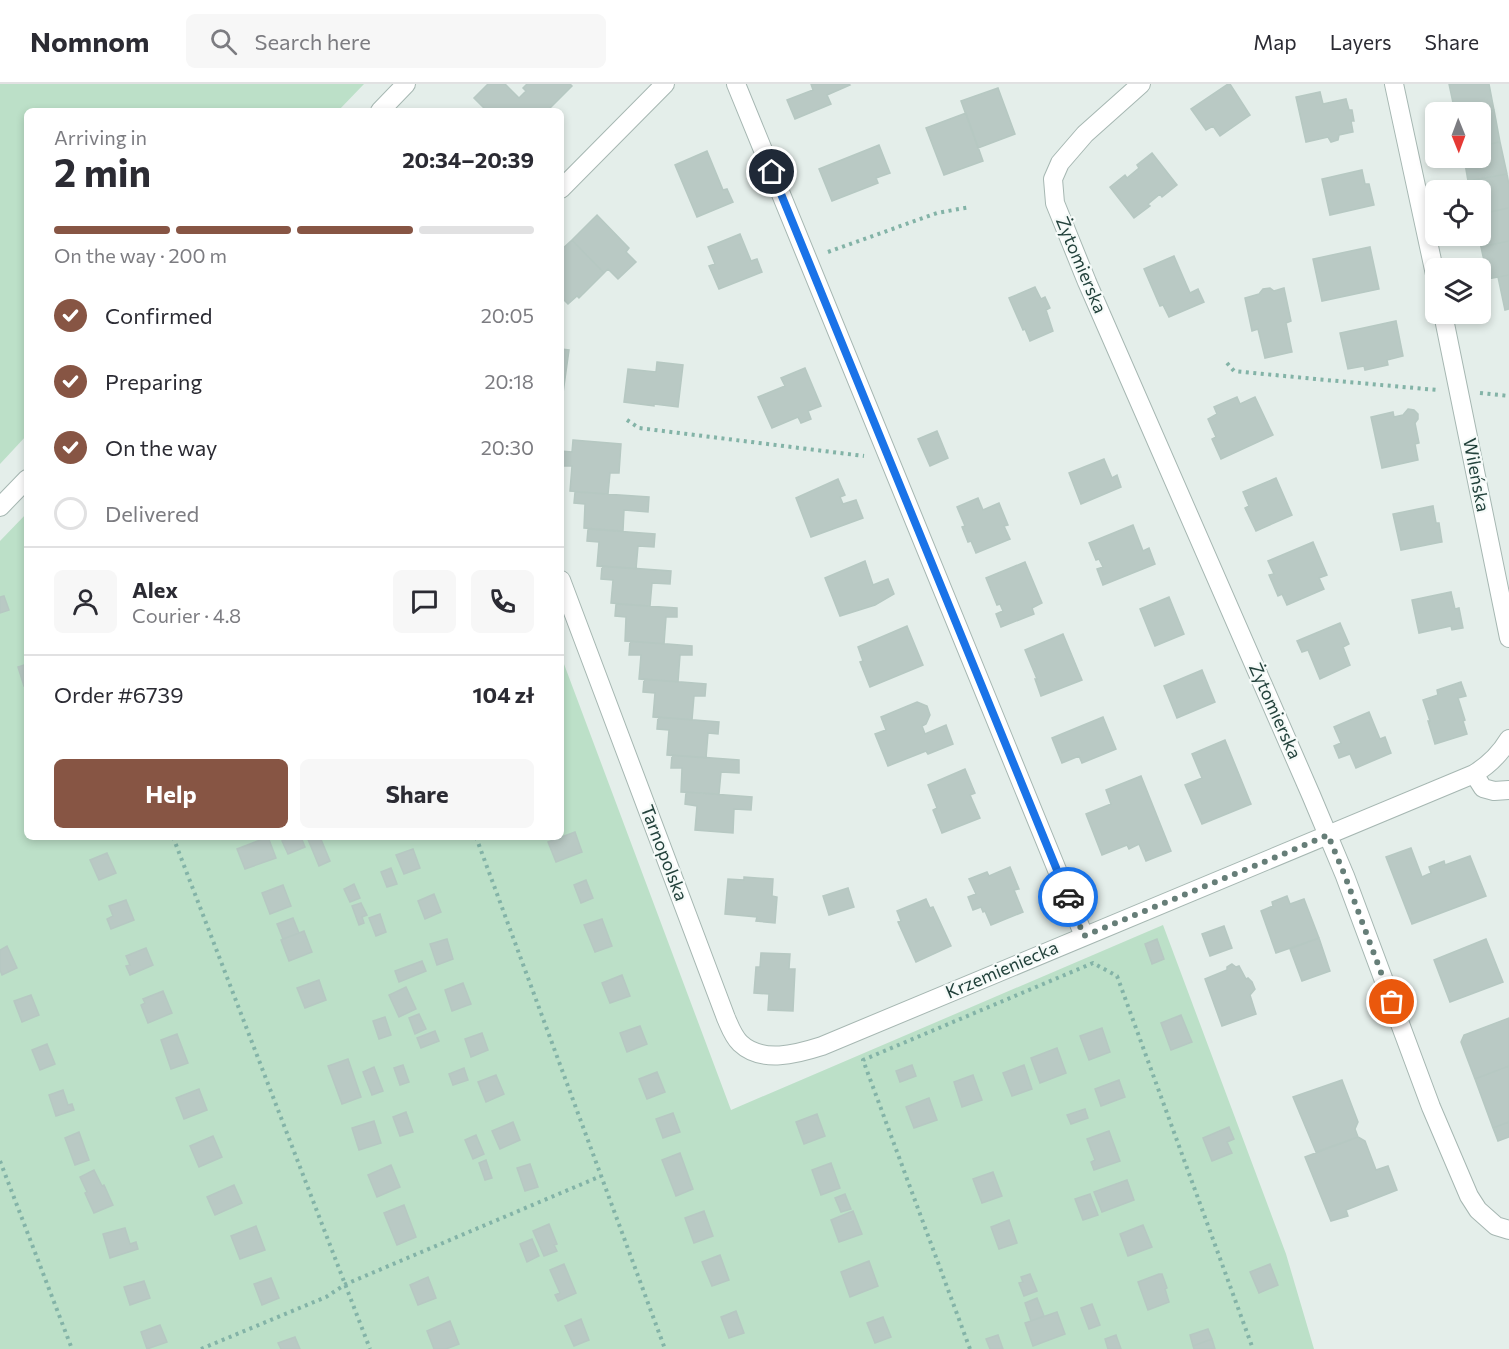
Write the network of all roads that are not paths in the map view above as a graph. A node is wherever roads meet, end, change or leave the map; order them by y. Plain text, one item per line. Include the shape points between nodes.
1 (406, 84) edge
2 (665, 84) edge
3 (736, 84) edge
4 (1141, 84) edge
5 (1394, 84) edge
6 (384, 108) edge
7 (564, 186) edge
8 (1431, 258) edge
9 (1445, 324) edge
10 (24, 482) edge
11 (0, 507) edge
12 (564, 588) edge
13 (1509, 638) edge
14 (1509, 739) edge
15 (1474, 774) junction
16 (1509, 790) edge
17 (1328, 835) junction
18 (1084, 936) junction
19 (822, 1046) joint
20 (1509, 1230) edge

1 - 6 street
2 - 7 street
3 - 18 street
4 - 17 street, Żytomierska via 1085,134 1060,163 1053,179 1055,202
5 - 8 street
9 - 13 street, Wileńska
10 - 11 street
12 - 19 street, Tarnopolska via 733,1034 754,1052 768,1055 800,1053
14 - 15 street via 1498,755
15 - 16 street via 1483,788
15 - 17 street, Krzemieniecka
17 - 18 street, Krzemieniecka
17 - 20 street, Żytomierska via 1431,1107 1469,1196 1496,1226
18 - 19 street, Krzemieniecka

